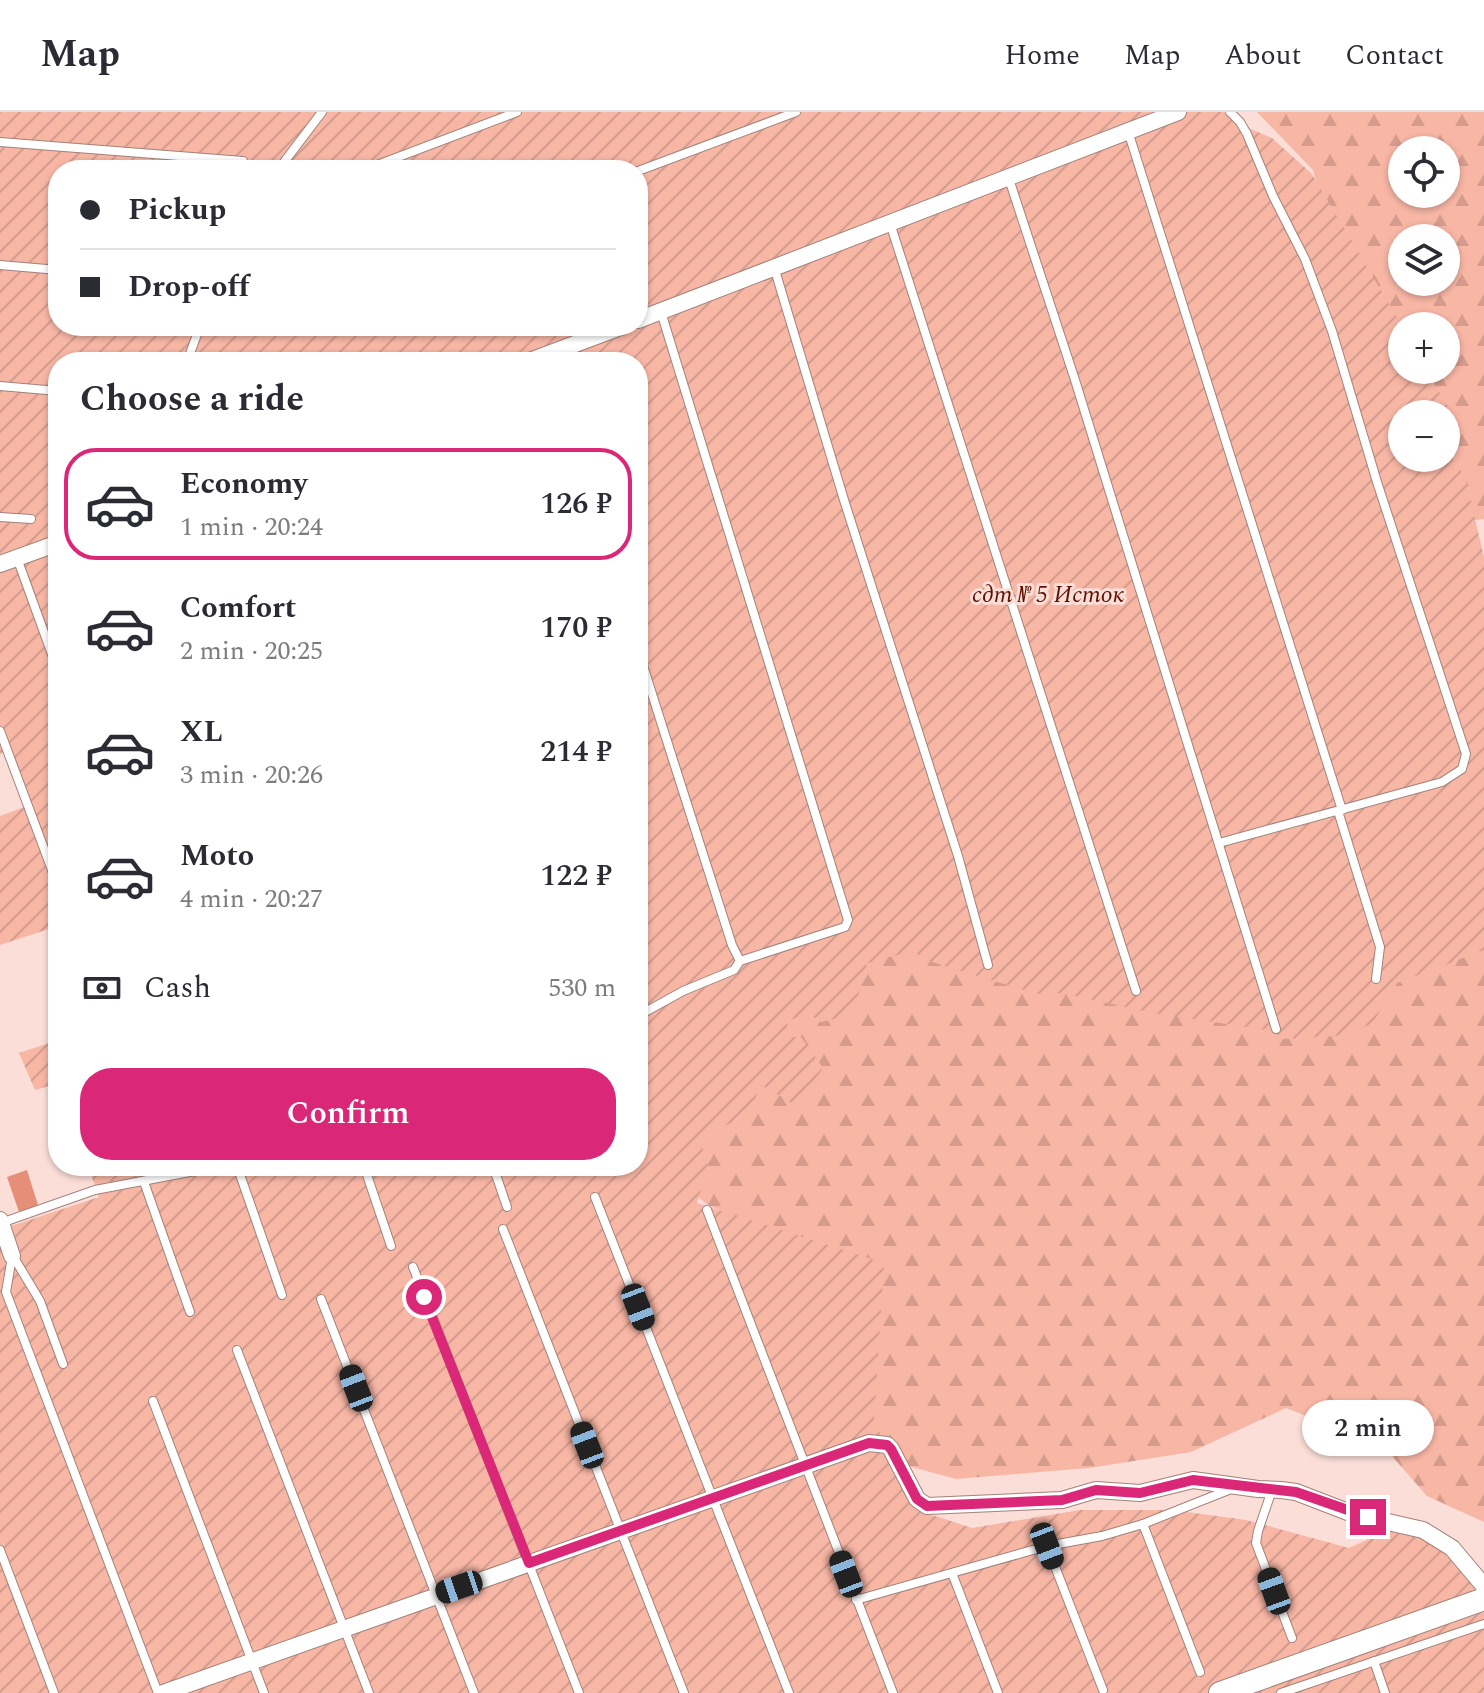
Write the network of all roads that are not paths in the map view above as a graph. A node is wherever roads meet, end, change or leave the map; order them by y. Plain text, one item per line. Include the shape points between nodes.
1 (322, 112) edge
2 (517, 112) edge
3 (796, 112) edge
4 (1178, 112) edge
5 (1230, 112) edge
6 (1128, 131) junction
7 (0, 142) edge
8 (230, 160) edge
9 (286, 160) edge
10 (390, 160) edge
11 (648, 167) edge
12 (1009, 179) junction
13 (890, 223) junction
14 (0, 265) edge
15 (774, 267) junction
16 (48, 269) edge
17 (661, 312) junction
18 (648, 317) edge
19 (600, 336) edge
20 (562, 352) edge
21 (0, 386) edge
22 (48, 390) edge
23 (0, 517) edge
24 (31, 519) dead end
25 (48, 547) edge
26 (17, 558) junction
27 (0, 564) edge
28 (48, 643) edge
29 (648, 681) edge
30 (0, 731) edge
31 (1340, 811) junction
32 (1219, 843) junction
33 (48, 859) edge
34 (740, 961) junction
35 (988, 965) dead end
36 (1376, 979) dead end
37 (1136, 991) dead end
38 (648, 1010) edge
39 (1276, 1029) dead end
40 (173, 1176) edge
41 (240, 1176) edge
42 (367, 1176) edge
43 (496, 1176) edge
44 (144, 1182) junction
45 (595, 1197) dead end
46 (507, 1207) dead end
47 (707, 1210) dead end
48 (1, 1222) edge
49 (503, 1229) dead end
50 (391, 1246) dead end
51 (12, 1256) junction
52 (413, 1267) dead end
53 (3, 1293) edge
54 (282, 1295) dead end
55 (321, 1299) dead end
56 (190, 1312) dead end
57 (237, 1350) dead end
58 (63, 1364) dead end
59 (153, 1401) dead end
60 (804, 1466) junction
61 (1238, 1487) junction
62 (1272, 1489) junction
63 (712, 1498) junction
64 (1143, 1524) junction
65 (620, 1530) junction
66 (1047, 1546) junction
67 (0, 1550) edge
68 (529, 1563) junction
69 (952, 1573) junction
70 (1484, 1586) edge
71 (436, 1595) junction
72 (1484, 1599) edge
73 (856, 1600) junction
74 (1484, 1624) edge
75 (343, 1628) junction
76 (1292, 1638) dead end
77 (252, 1660) junction
78 (1374, 1661) junction
79 (1200, 1672) dead end
80 (1103, 1690) dead end
81 (54, 1693) edge
82 (161, 1693) edge
83 (264, 1693) edge
84 (369, 1693) edge
85 (474, 1693) edge
86 (579, 1693) edge
87 (684, 1693) edge
88 (789, 1693) edge
89 (893, 1693) edge
90 (998, 1693) edge
91 (1220, 1693) edge
92 (1281, 1693) edge
93 (1385, 1693) edge

1 - 9 lane
2 - 10 lane
3 - 11 lane
4 - 6 street
5 - 31 lane via 1247,134 1315,281 1466,754 1462,769 1442,782
6 - 12 street
6 - 31 lane
7 - 8 lane
12 - 13 street
12 - 32 lane
13 - 15 street
13 - 37 lane
14 - 16 lane
15 - 17 street
15 - 35 lane
17 - 18 street
17 - 34 lane via 848,920 845,927
19 - 20 street
21 - 22 lane
23 - 24 lane
25 - 26 street
26 - 27 street
26 - 28 lane
29 - 34 lane
30 - 33 lane
31 - 32 lane
31 - 36 lane via 1380,947
32 - 39 lane
34 - 38 lane via 734,970
40 - 44 lane
41 - 54 lane
42 - 50 lane
43 - 46 lane
44 - 48 lane via 95,1190
44 - 56 lane
45 - 63 lane
47 - 60 lane
48 - 51 street
49 - 65 lane
51 - 53 lane
51 - 58 lane via 40,1301
52 - 68 lane
53 - 82 lane
55 - 71 lane
57 - 75 lane
59 - 77 lane
60 - 61 street via 869,1443 887,1445 917,1499 935,1507 1062,1500 1096,1490 1140,1493 1193,1480
60 - 63 street
60 - 73 lane
61 - 62 street
61 - 64 lane
62 - 70 street via 1423,1530 1452,1548
62 - 76 lane via 1256,1543
63 - 65 street
63 - 88 lane
64 - 66 lane
64 - 79 lane
65 - 68 street
65 - 87 lane
66 - 69 lane
66 - 80 lane
67 - 81 lane
68 - 71 street
68 - 86 lane
69 - 73 lane
69 - 90 lane
71 - 75 street
71 - 85 lane
72 - 91 street
73 - 89 lane
74 - 78 lane
75 - 77 street
75 - 84 lane
77 - 82 street
77 - 83 lane
78 - 92 lane
78 - 93 lane

